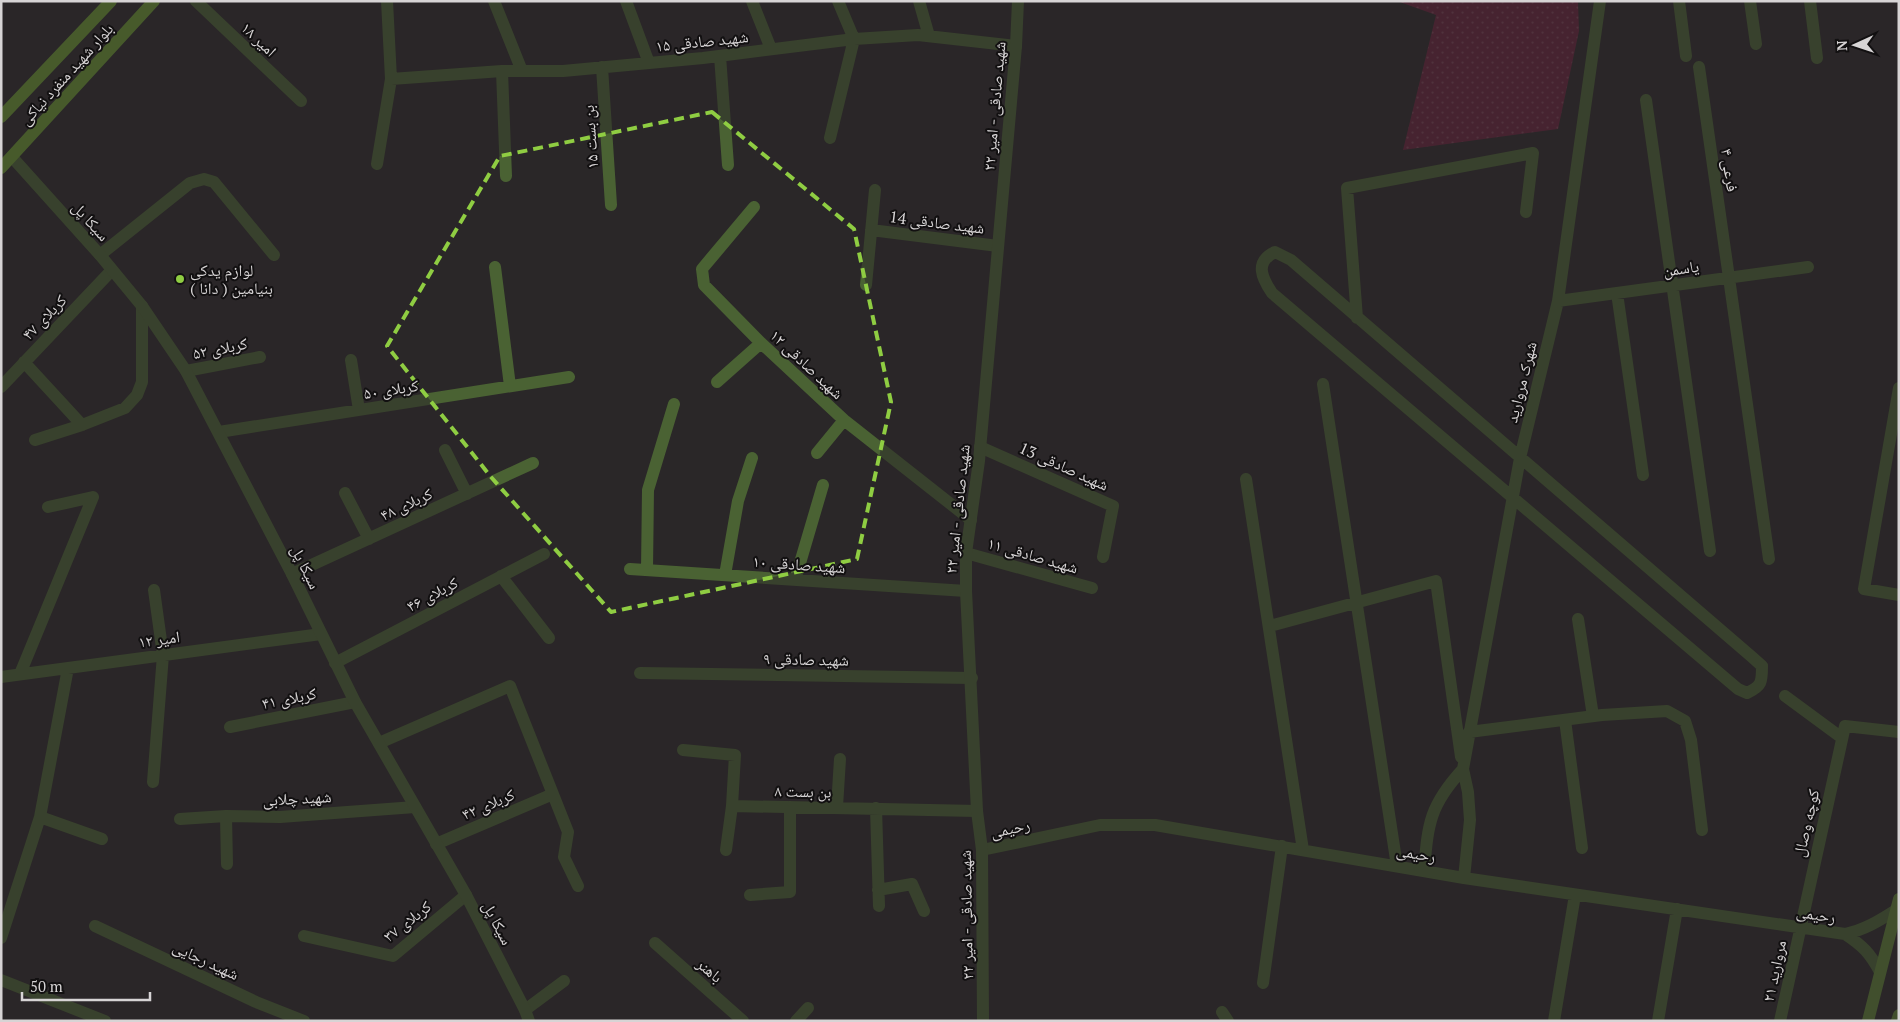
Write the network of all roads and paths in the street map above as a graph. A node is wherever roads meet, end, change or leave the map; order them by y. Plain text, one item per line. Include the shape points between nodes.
1 (111, 1) edge
2 (154, 1) edge
3 (196, 1) edge
4 (386, 1) edge
5 (494, 1) edge
6 (626, 1) edge
7 (752, 1) edge
8 (838, 1) edge
9 (920, 1) edge
10 (1018, 1) edge
11 (1600, 1) edge
12 (1679, 1) edge
13 (1750, 1) edge
14 (1810, 1) edge
15 (929, 36) junction
16 (854, 39) junction
17 (1756, 44) dead end
18 (1016, 46) junction
19 (771, 49) junction
20 (720, 56) junction
21 (1686, 56) dead end
22 (1817, 58) dead end
23 (649, 63) junction
24 (602, 67) junction
25 (1699, 67) dead end
26 (502, 71) junction
27 (522, 71) junction
28 (391, 79) junction
29 (1646, 100) dead end
30 (301, 101) dead end
31 (1, 117) edge
32 (830, 138) dead end
33 (12, 157) junction
34 (377, 164) dead end
35 (728, 165) dead end
36 (1, 168) edge
37 (506, 176) dead end
38 (875, 190) dead end
39 (611, 205) dead end
40 (754, 207) dead end
41 (1526, 212) dead end
42 (871, 230) junction
43 (998, 246) junction
44 (100, 255) junction
45 (274, 255) dead end
46 (495, 267) dead end
47 (1808, 267) dead end
48 (112, 270) junction
49 (1729, 278) junction
50 (866, 285) dead end
51 (1672, 285) junction
52 (1617, 292) junction
53 (1558, 301) junction
54 (142, 306) junction
55 (1357, 318) junction
56 (761, 343) junction
57 (260, 358) dead end
58 (350, 360) dead end
59 (24, 362) junction
60 (186, 372) junction
61 (569, 377) dead end
62 (717, 382) dead end
63 (1323, 384) dead end
64 (510, 386) junction
65 (1, 387) edge
66 (1899, 388) edge
67 (674, 404) dead end
68 (359, 410) junction
69 (844, 420) junction
70 (82, 425) junction
71 (219, 432) junction
72 (35, 440) dead end
73 (980, 447) junction
74 (445, 450) dead end
75 (817, 453) dead end
76 (752, 458) dead end
77 (1520, 458) junction
78 (533, 464) dead end
79 (1643, 475) dead end
80 (1246, 479) dead end
81 (823, 486) dead end
82 (345, 493) dead end
83 (467, 494) junction
84 (1513, 497) junction
85 (48, 507) dead end
86 (971, 520) junction
87 (369, 539) junction
88 (1710, 551) dead end
89 (966, 553) junction
90 (544, 554) dead end
91 (1103, 557) dead end
92 (1769, 559) dead end
93 (630, 569) dead end
94 (647, 570) junction
95 (292, 574) junction
96 (726, 575) junction
97 (501, 576) junction
98 (795, 580) junction
99 (1092, 588) dead end
100 (154, 590) dead end
101 (966, 591) junction
102 (1899, 595) edge
103 (1358, 602) junction
104 (1578, 619) dead end
105 (1270, 626) junction
106 (321, 634) junction
107 (549, 638) dead end
108 (163, 655) junction
109 (335, 663) junction
110 (68, 668) junction
111 (640, 673) dead end
112 (20, 674) junction
113 (1, 676) edge
114 (972, 678) junction
115 (1785, 696) dead end
116 (354, 702) junction
117 (1593, 716) junction
118 (1565, 720) junction
119 (230, 727) dead end
120 (1470, 732) junction
121 (1844, 732) junction
122 (1899, 732) edge
123 (379, 743) junction
124 (683, 750) dead end
125 (840, 759) dead end
126 (1463, 769) junction
127 (153, 782) dead end
128 (553, 794) junction
129 (415, 806) junction
130 (732, 806) junction
131 (790, 807) junction
132 (837, 807) junction
133 (876, 808) junction
134 (978, 811) junction
135 (226, 816) junction
136 (40, 817) junction
137 (180, 819) dead end
138 (1702, 830) dead end
139 (102, 839) dead end
140 (436, 844) junction
141 (1282, 846) junction
142 (1582, 848) dead end
143 (726, 850) dead end
144 (982, 850) junction
145 (1303, 850) junction
146 (228, 864) dead end
147 (1397, 866) junction
148 (1424, 871) junction
149 (1464, 878) junction
150 (578, 886) dead end
151 (878, 890) junction
152 (466, 895) junction
153 (750, 895) dead end
154 (1575, 895) junction
155 (1897, 905) edge
156 (879, 906) dead end
157 (1677, 909) junction
158 (924, 911) dead end
159 (95, 926) dead end
160 (1799, 928) junction
161 (1844, 934) junction
162 (304, 936) dead end
163 (1, 938) edge
164 (655, 943) dead end
165 (1880, 972) junction
166 (1, 980) edge
167 (564, 982) dead end
168 (1263, 983) dead end
169 (808, 1008) dead end
170 (527, 1015) edge
171 (1899, 1016) edge
172 (105, 1021) edge
173 (304, 1021) edge
174 (743, 1021) edge
175 (796, 1021) edge
176 (983, 1021) edge
177 (1554, 1021) edge
178 (1658, 1021) edge
179 (1780, 1021) edge
180 (1868, 1021) edge
181 (1897, 1021) edge

1 - 31 main road, بلوار شهید منفرد نیاکی
2 - 33 main road, بلوار شهید منفرد نیاکی
3 - 30 street, امیر ۱۸
4 - 28 street
5 - 27 street
6 - 23 street
7 - 19 street
8 - 16 street
9 - 15 street
10 - 18 street, شهید صادقی - امیر ۲۲
11 - 53 street, شهرک مروارید
12 - 21 street
13 - 17 street
14 - 22 street
15 - 16 street, شهید صادقی ۱۵
15 - 18 street, شهید صادقی ۱۵
16 - 19 street, شهید صادقی ۱۵
16 - 32 street
18 - 43 street, شهید صادقی - امیر ۲۲
19 - 20 street, شهید صادقی ۱۵
20 - 23 street, شهید صادقی ۱۵
20 - 35 street
23 - 24 street, شهید صادقی ۱۵
24 - 27 street, شهید صادقی ۱۵
24 - 39 street, بن بست ۱۵
25 - 49 street, فرعی ۴
26 - 27 street, شهید صادقی ۱۵
26 - 28 street, شهید صادقی ۱۵
26 - 37 street
28 - 34 street
29 - 51 street
33 - 36 main road, بلوار شهید منفرد نیاکی
33 - 44 street, سیکا پل
38 - 42 street
40 - 56 street, شهید صادقی ۱۲ via 702,269 702,277 704,285
41 - 55 street via 1533,153 1347,188
42 - 43 street, شهید صادقی 14
42 - 50 street
43 - 73 street, شهید صادقی - امیر ۲۲
44 - 45 street via 190,183 204,179 214,182
44 - 48 street, سیکا پل
46 - 64 street
47 - 49 street, یاسمن
48 - 54 street, سیکا پل
48 - 59 street, کربلای ۴۷
49 - 51 street, یاسمن
49 - 92 street, فرعی ۴
51 - 52 street, یاسمن
51 - 88 street
52 - 53 street, یاسمن
52 - 79 street
53 - 77 street, شهرک مروارید
54 - 60 street, سیکا پل
54 - 70 street via 142,382 138,395 124,408
55 - 77 street
55 - 84 street via 1291,260 1275,252 1266,256 1262,278 1272,293
56 - 62 street
56 - 69 street, شهید صادقی ۱۲
57 - 60 street, کربلای ۵۲
58 - 68 street
59 - 65 street, کربلای ۴۷
59 - 70 street
60 - 71 street, سیکا پل
61 - 64 street, کربلای ۵۰
63 - 103 street
64 - 68 street, کربلای ۵۰
66 - 102 street via 1864,589
67 - 94 street via 648,490
68 - 71 street, کربلای ۵۰
69 - 75 street
69 - 86 street, شهید صادقی ۱۲
70 - 72 street
71 - 95 street, سیکا پل
73 - 86 street, شهید صادقی - امیر ۲۲
73 - 91 street, شهید صادقی 13 via 1113,506
74 - 83 street
76 - 96 street via 738,501
77 - 84 street, شهرک مروارید
77 - 84 street via 1762,666 1762,680 1757,688 1747,693 1738,689
78 - 83 street, کربلای ۴۸
80 - 105 street
81 - 98 street
82 - 87 street
83 - 87 street, کربلای ۴۸
84 - 120 street, شهرک مروارید
85 - 112 street via 93,497
86 - 89 street, شهید صادقی - امیر ۲۲
87 - 95 street, کربلای ۴۸
89 - 99 street, شهید صادقی ۱۱
89 - 101 street, شهید صادقی - امیر ۲۲
90 - 97 street, کربلای ۴۶
93 - 94 street, شهید صادقی ۱۰
94 - 96 street, شهید صادقی ۱۰
95 - 106 street, سیکا پل
96 - 98 street, شهید صادقی ۱۰
97 - 107 street
97 - 109 street, کربلای ۴۶
98 - 101 street, شهید صادقی ۱۰
100 - 108 street
101 - 114 street, شهید صادقی - امیر ۲۲
103 - 105 street
103 - 126 street via 1436,582
103 - 147 street
104 - 117 street
105 - 145 street
106 - 108 street, امير ۱۲
106 - 109 street, سیکا پل
108 - 110 street, امير ۱۲
108 - 127 street
109 - 116 street, سیکا پل
110 - 112 street, امير ۱۲
110 - 136 street
111 - 114 street, شهید صادقی ۹
112 - 113 street, امير ۱۲
114 - 134 street, شهید صادقی - امیر ۲۲
115 - 121 street
116 - 119 street, کربلای ۴۱
116 - 123 street, سیکا پل
117 - 118 street
117 - 138 street via 1667,711 1685,721 1691,740
118 - 120 street
118 - 142 street
120 - 126 street, شهرک مروارید
121 - 122 street
121 - 160 street, کوچه وصال
123 - 128 street via 510,686
123 - 129 street, سیکا پل
124 - 130 street via 736,756
125 - 132 street
126 - 148 street via 1445,788 1434,808
126 - 149 street, شهرک مروارید via 1470,820
128 - 140 street, کربلای ۴۲
128 - 150 street via 568,832 564,858
129 - 135 street, شهید چلابی via 280,816
129 - 140 street, سیکا پل
130 - 131 street, بن بست ۸
130 - 143 street
131 - 132 street, بن بست ۸
131 - 153 street via 790,892
132 - 133 street, بن بست ۸
133 - 134 street, بن بست ۸
133 - 151 street
134 - 144 street, شهید صادقی - امیر ۲۲
135 - 137 street, شهید چلابی
135 - 146 street
136 - 139 street
136 - 163 street
140 - 152 street, سیکا پل
141 - 144 street, رحیمی via 1155,825 1128,824 1100,826
141 - 145 street, رحیمی
141 - 168 street
144 - 176 street, شهید صادقی - امیر ۲۲
145 - 147 street, رحیمی
147 - 148 street, رحیمی
148 - 149 street, رحیمی
149 - 154 street, رحیمی
151 - 156 street
151 - 158 street via 912,884
152 - 162 street, کربلای ۳۷ via 394,956
152 - 170 street, سیکا پل
154 - 157 street, رحیمی
154 - 177 street
155 - 161 street, رحیمی via 1878,922
155 - 165 main road
157 - 160 street, رحیمی
157 - 178 street
159 - 173 street, شهید رجایی via 256,1002
160 - 161 street, رحیمی
160 - 179 street, مروارید ۲۱
161 - 165 street, رحیمی via 1870,954
164 - 174 street, باهنر
165 - 180 main road
166 - 172 street
167 - 170 street
169 - 175 street
171 - 181 main road

